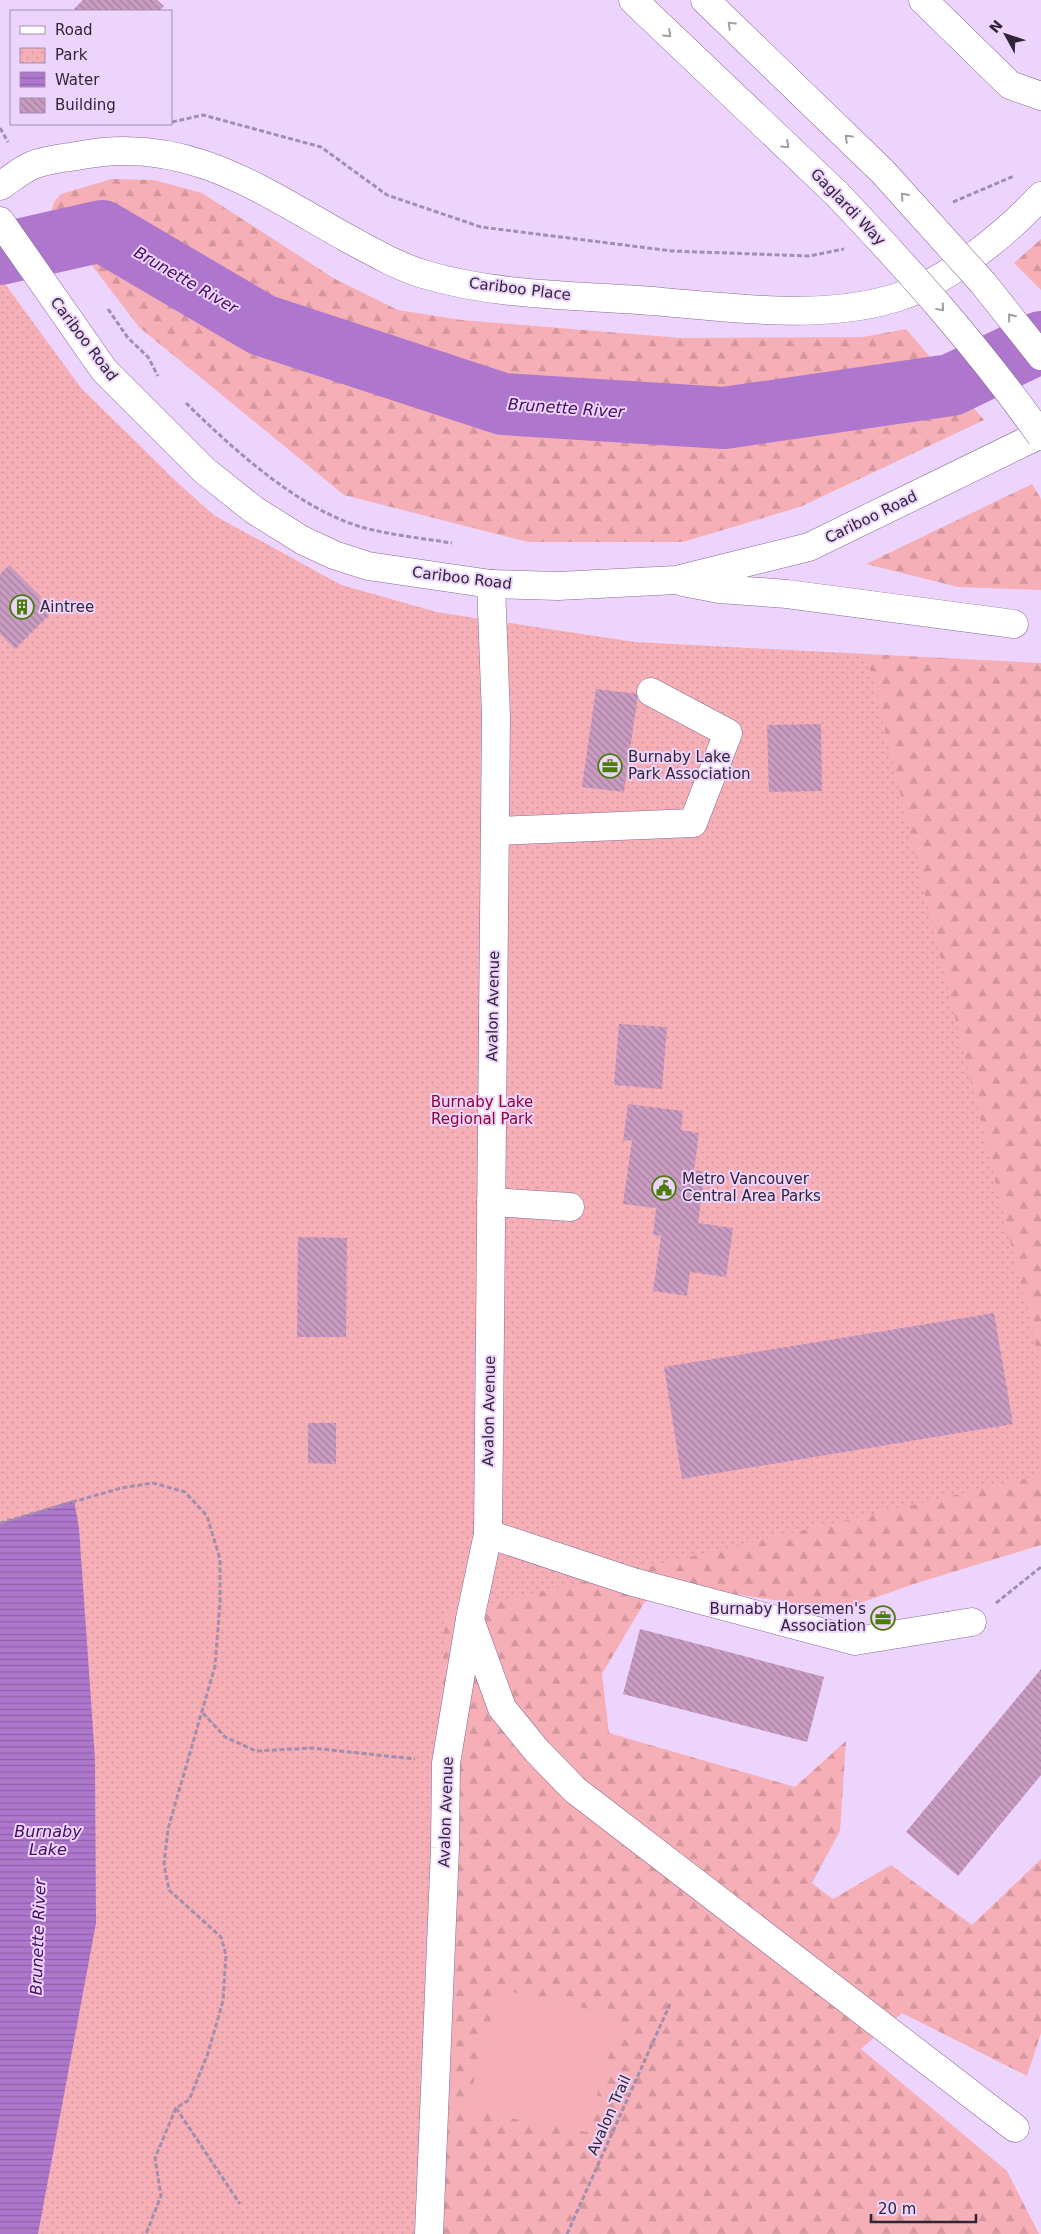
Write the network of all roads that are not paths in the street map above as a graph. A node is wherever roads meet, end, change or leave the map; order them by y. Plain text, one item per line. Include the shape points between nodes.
1 (633, 0) edge
2 (705, 0) edge
3 (922, 0) edge
4 (1041, 96) edge
5 (0, 186) edge
6 (1041, 196) edge
7 (3, 225) edge
8 (1041, 356) edge
9 (1041, 435) edge
10 (676, 580) junction
11 (491, 584) junction
12 (1014, 624) dead end
13 (651, 692) dead end
14 (495, 831) junction
15 (491, 1202) junction
16 (570, 1207) dead end
17 (488, 1534) junction
18 (470, 1620) junction
19 (972, 1622) road end
20 (1016, 2128) dead end
21 (429, 2234) edge

1 -> 9 street, Gaglardi Way, bridge via 837,194 929,294
8 -> 2 street, bridge via 983,283 883,172
3 - 4 street via 1010,85
5 - 6 street, Cariboo Place via 35,164 104,151 145,150 172,154 231,174 375,254 422,274 523,292 813,310 875,303 924,285 1008,228
7 - 11 street, Cariboo Road via 104,370 205,471 254,510 334,555 368,566
9 - 10 street, Cariboo Road via 809,547
10 - 11 street, Cariboo Road via 558,586
10 - 12 street via 719,589 787,594
11 - 14 street, Avalon Avenue via 496,716
13 - 14 street via 728,733 693,823
14 - 15 street, Avalon Avenue
15 - 16 street
15 - 17 street, Avalon Avenue
17 - 18 street, Avalon Avenue
17 - 19 street via 633,1582 854,1641
18 - 20 street via 502,1708 574,1790
18 - 21 street, Avalon Avenue via 446,1763

